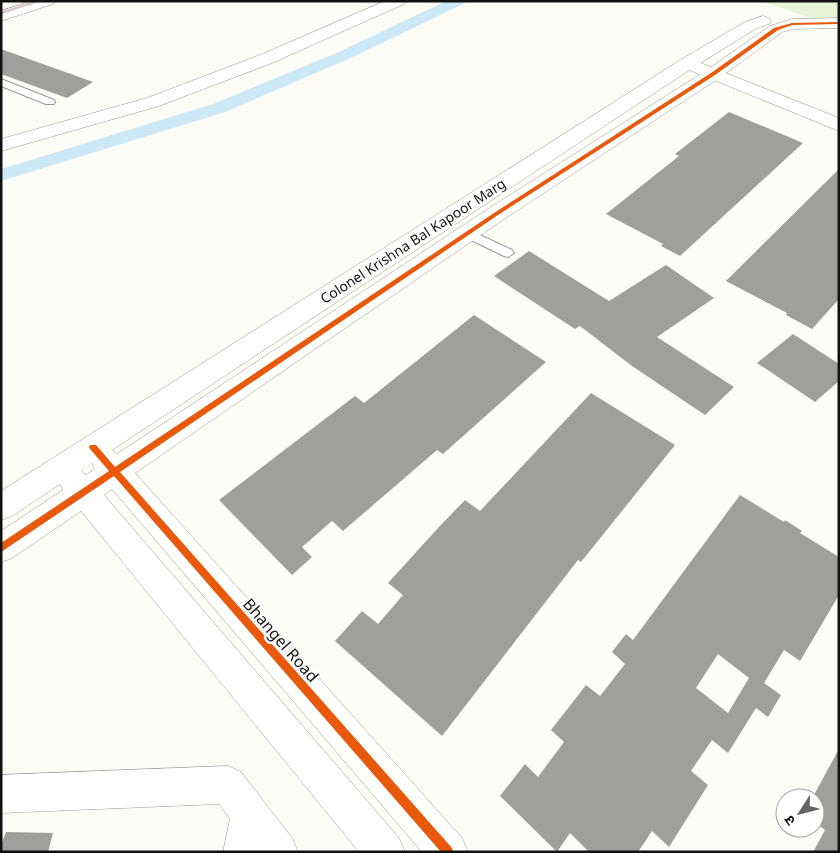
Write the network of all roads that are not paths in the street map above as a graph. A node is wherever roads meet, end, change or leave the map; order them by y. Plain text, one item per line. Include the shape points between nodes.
1 (11, 1) edge
2 (399, 1) edge
3 (44, 2) edge
4 (1, 4) edge
5 (839, 15) edge
6 (1, 16) edge
7 (839, 23) edge
8 (688, 63) junction
9 (713, 74) junction
10 (1, 82) edge
11 (50, 102) dead end
12 (839, 125) edge
13 (1, 145) edge
14 (467, 233) junction
15 (508, 253) dead end
16 (93, 447) junction
17 (62, 467) junction
18 (115, 472) junction
19 (84, 492) junction
20 (1, 507) edge
21 (1, 548) edge
22 (1, 794) edge
23 (250, 814) junction
24 (243, 852) edge
25 (278, 852) edge
26 (385, 852) edge
27 (448, 852) edge

1 - 4 street
2 - 13 street via 266,59 154,102
3 - 6 street
5 - 8 street, Colonel Krishna Bal Kapoor Marg via 788,16 751,25
7 - 9 street via 792,24 776,29
8 - 9 street
8 - 16 street, Colonel Krishna Bal Kapoor Marg
9 - 12 street
9 - 14 street
10 - 11 lane
14 - 15 lane
14 - 18 street
16 - 17 street, Colonel Krishna Bal Kapoor Marg
16 - 18 street, Bhangel Road
17 - 19 street
17 - 20 street, Colonel Krishna Bal Kapoor Marg
18 - 19 street
18 - 27 street, Bhangel Road
19 - 21 street
19 - 26 street
22 - 23 street via 228,785
23 - 24 street
23 - 25 street

